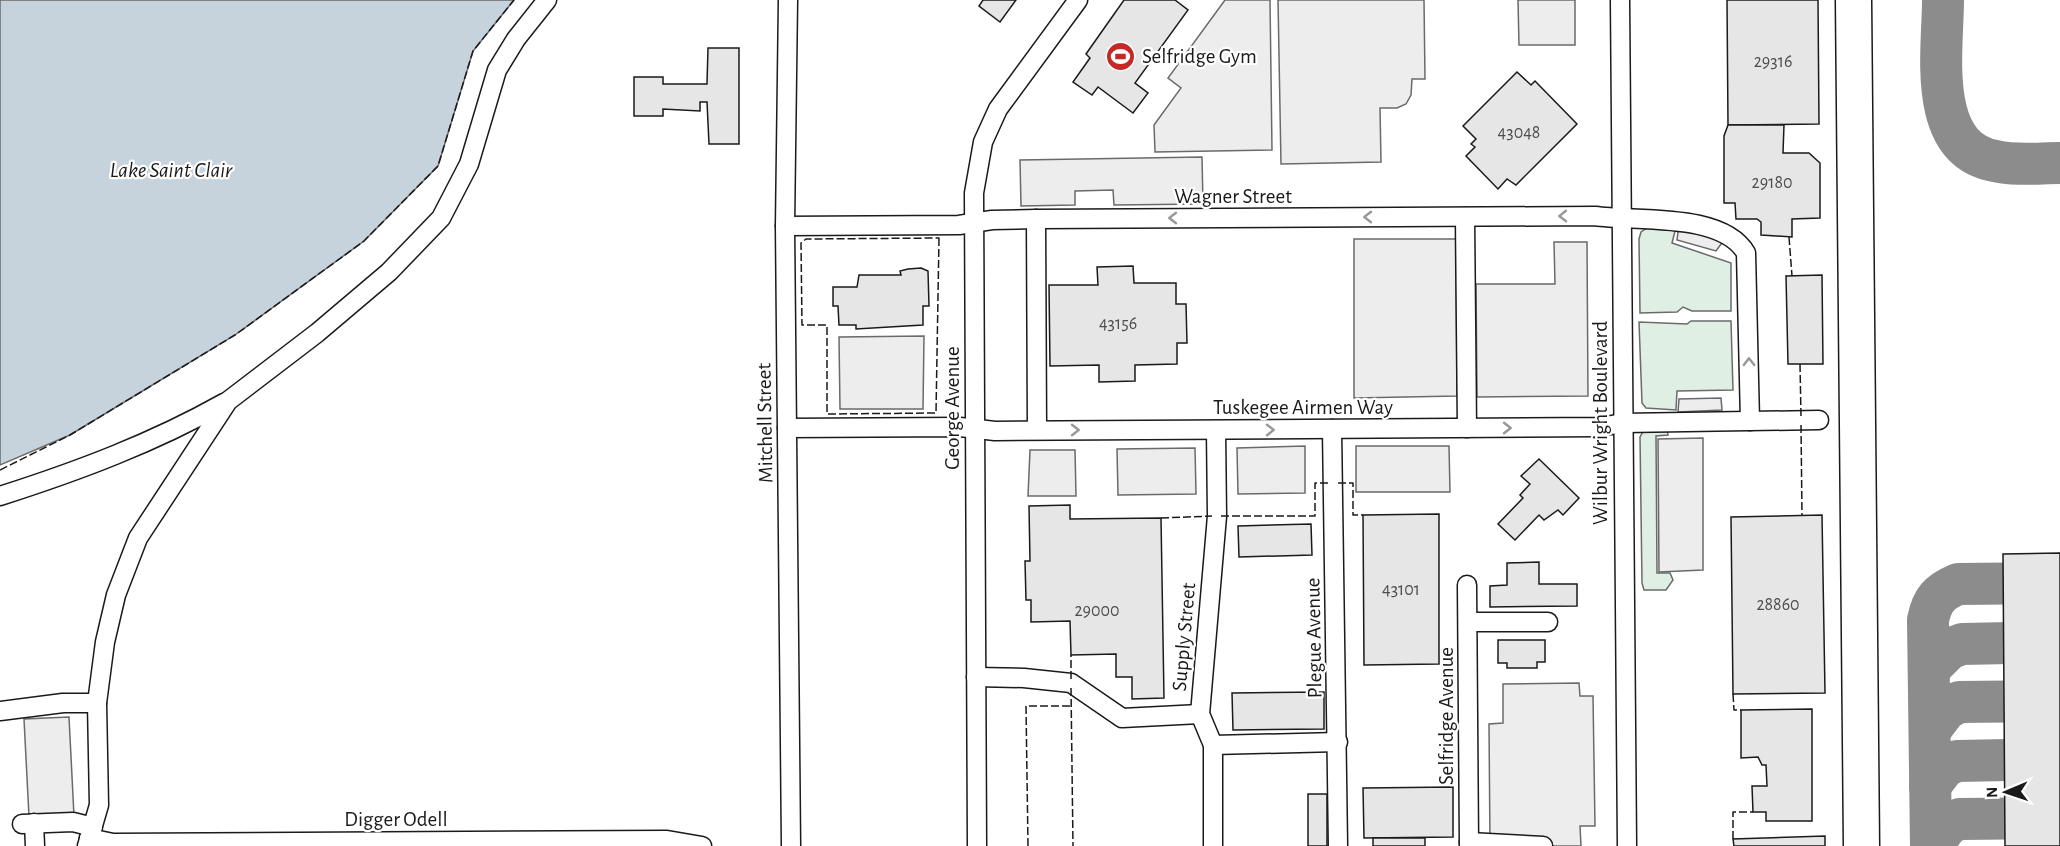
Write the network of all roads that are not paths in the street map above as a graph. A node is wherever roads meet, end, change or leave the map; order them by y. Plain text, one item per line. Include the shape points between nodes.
1 (547, 0) edge
2 (788, 0) edge
3 (1078, 0) edge
4 (1620, 0) edge
5 (1845, 0) edge
6 (1862, 0) edge
7 (1465, 217) junction
8 (1036, 219) junction
9 (1622, 220) junction
10 (974, 222) junction
11 (785, 226) junction
12 (228, 401) junction
13 (1819, 420) dead end
14 (1750, 421) junction
15 (1623, 423) junction
16 (788, 428) junction
17 (1467, 428) junction
18 (975, 429) junction
19 (1332, 429) junction
20 (1037, 430) junction
21 (1216, 430) junction
22 (0, 496) edge
23 (1467, 585) dead end
24 (1468, 622) junction
25 (1548, 622) dead end
26 (976, 677) junction
27 (97, 703) junction
28 (0, 711) edge
29 (1200, 714) junction
30 (1338, 742) junction
31 (1213, 745) junction
32 (90, 837) edge
33 (1469, 844) edge
34 (35, 846) edge
35 (702, 846) edge
36 (791, 846) edge
37 (977, 846) edge
38 (1214, 846) edge
39 (1338, 846) edge
40 (1544, 846) edge
41 (1627, 846) edge
42 (1853, 846) edge
43 (1870, 846) edge

1 - 12 street via 497,70 469,164 441,218 389,272
2 - 11 street, Mitchell Street
3 - 10 street, George Avenue via 990,124 977,166
4 - 9 street, Wilbur Wright Boulevard
5 - 42 street
6 - 43 street
7 -> 8 street, Wagner Street
9 -> 7 street, Wagner Street via 1595,216
7 - 17 street
8 - 10 street, Wagner Street
8 - 20 street
14 -> 9 street, Wagner Street via 1746,253 1736,239 1681,221
9 - 15 street, Wilbur Wright Boulevard
10 - 11 street, Wagner Street
10 - 18 street, George Avenue
11 - 16 street, Mitchell Street
12 - 22 street via 93,465
12 - 27 street via 138,538 116,595
13 - 14 street, Tuskegee Airmen Way
14 - 15 street, Tuskegee Airmen Way
17 -> 15 street, Tuskegee Airmen Way via 1600,427
15 - 41 street, Wilbur Wright Boulevard
16 - 18 street, Tuskegee Airmen Way
16 - 36 street, Mitchell Street
17 - 19 street, Tuskegee Airmen Way
18 - 20 street, Tuskegee Airmen Way
18 - 26 street, George Avenue
21 -> 19 street, Tuskegee Airmen Way
19 - 30 street, Plegue Avenue
20 -> 21 street, Tuskegee Airmen Way
21 - 29 street, Supply Street via 1217,516
23 - 24 street, Selfridge Avenue
24 - 25 street
24 - 33 street, Selfridge Avenue
26 - 29 street via 1071,683 1122,718
26 - 37 street, George Avenue
27 - 28 street
27 - 32 street via 99,805
29 - 31 street, Supply Street
30 - 31 street
30 - 39 street, Plegue Avenue
31 - 38 street, Supply Street
32 - 34 street, Digger Odell via 73,822 28,823
32 - 35 street, Digger Odell via 113,843 666,840
33 - 40 street

